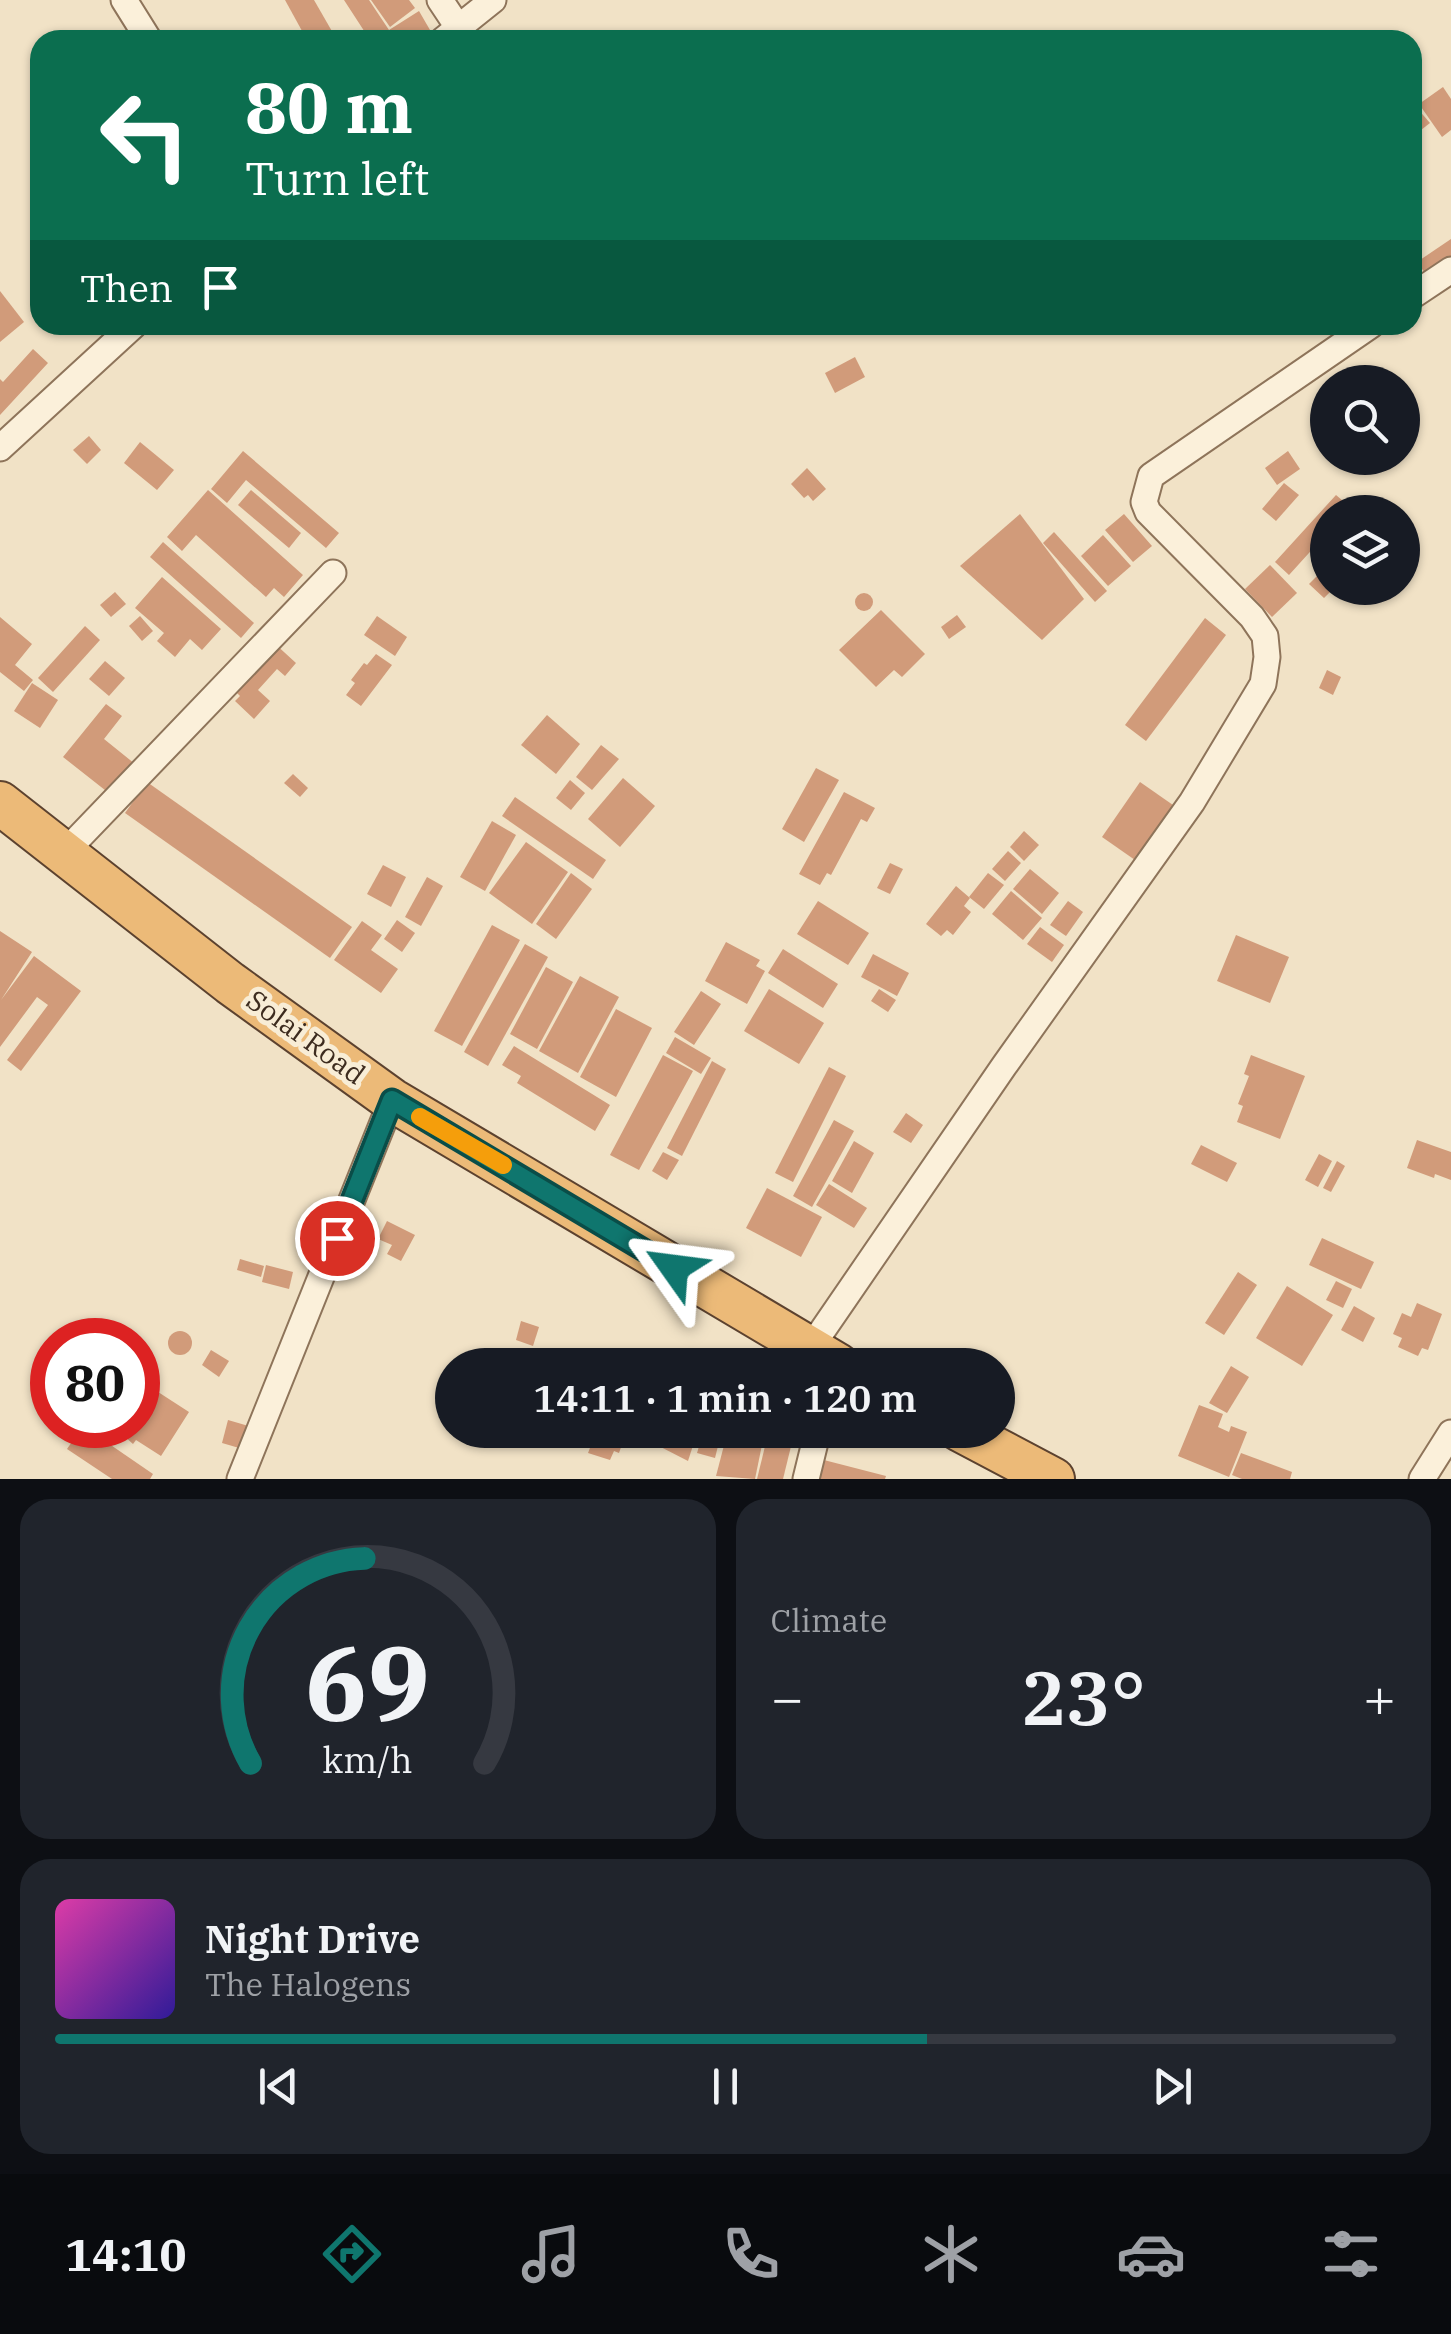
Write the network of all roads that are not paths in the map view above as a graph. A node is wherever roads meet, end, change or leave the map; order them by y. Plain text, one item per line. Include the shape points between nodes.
1 (124, 0) edge
2 (440, 0) edge
3 (493, 0) edge
4 (143, 30) edge
5 (449, 30) edge
6 (454, 30) edge
7 (1451, 270) edge
8 (1422, 289) edge
9 (123, 335) edge
10 (1355, 335) edge
11 (0, 448) edge
12 (333, 574) dead end
13 (0, 803) edge
14 (64, 853) junction
15 (392, 1100) junction
16 (800, 1348) edge
17 (828, 1348) edge
18 (1451, 1433) edge
19 (814, 1448) edge
20 (995, 1448) edge
21 (240, 1479) edge
22 (806, 1479) edge
23 (1054, 1479) edge
24 (1422, 1479) edge

1 - 4 street
2 - 5 street
3 - 6 street
7 - 8 street
9 - 11 street
10 - 17 street via 1151,476 1148,512 1265,636 1263,684 1192,802 1004,1066
12 - 14 street
13 - 14 highway, Solai Road
14 - 15 highway, Solai Road
15 - 16 highway, Solai Road
15 - 21 street
18 - 24 street
19 - 22 street
20 - 23 highway

